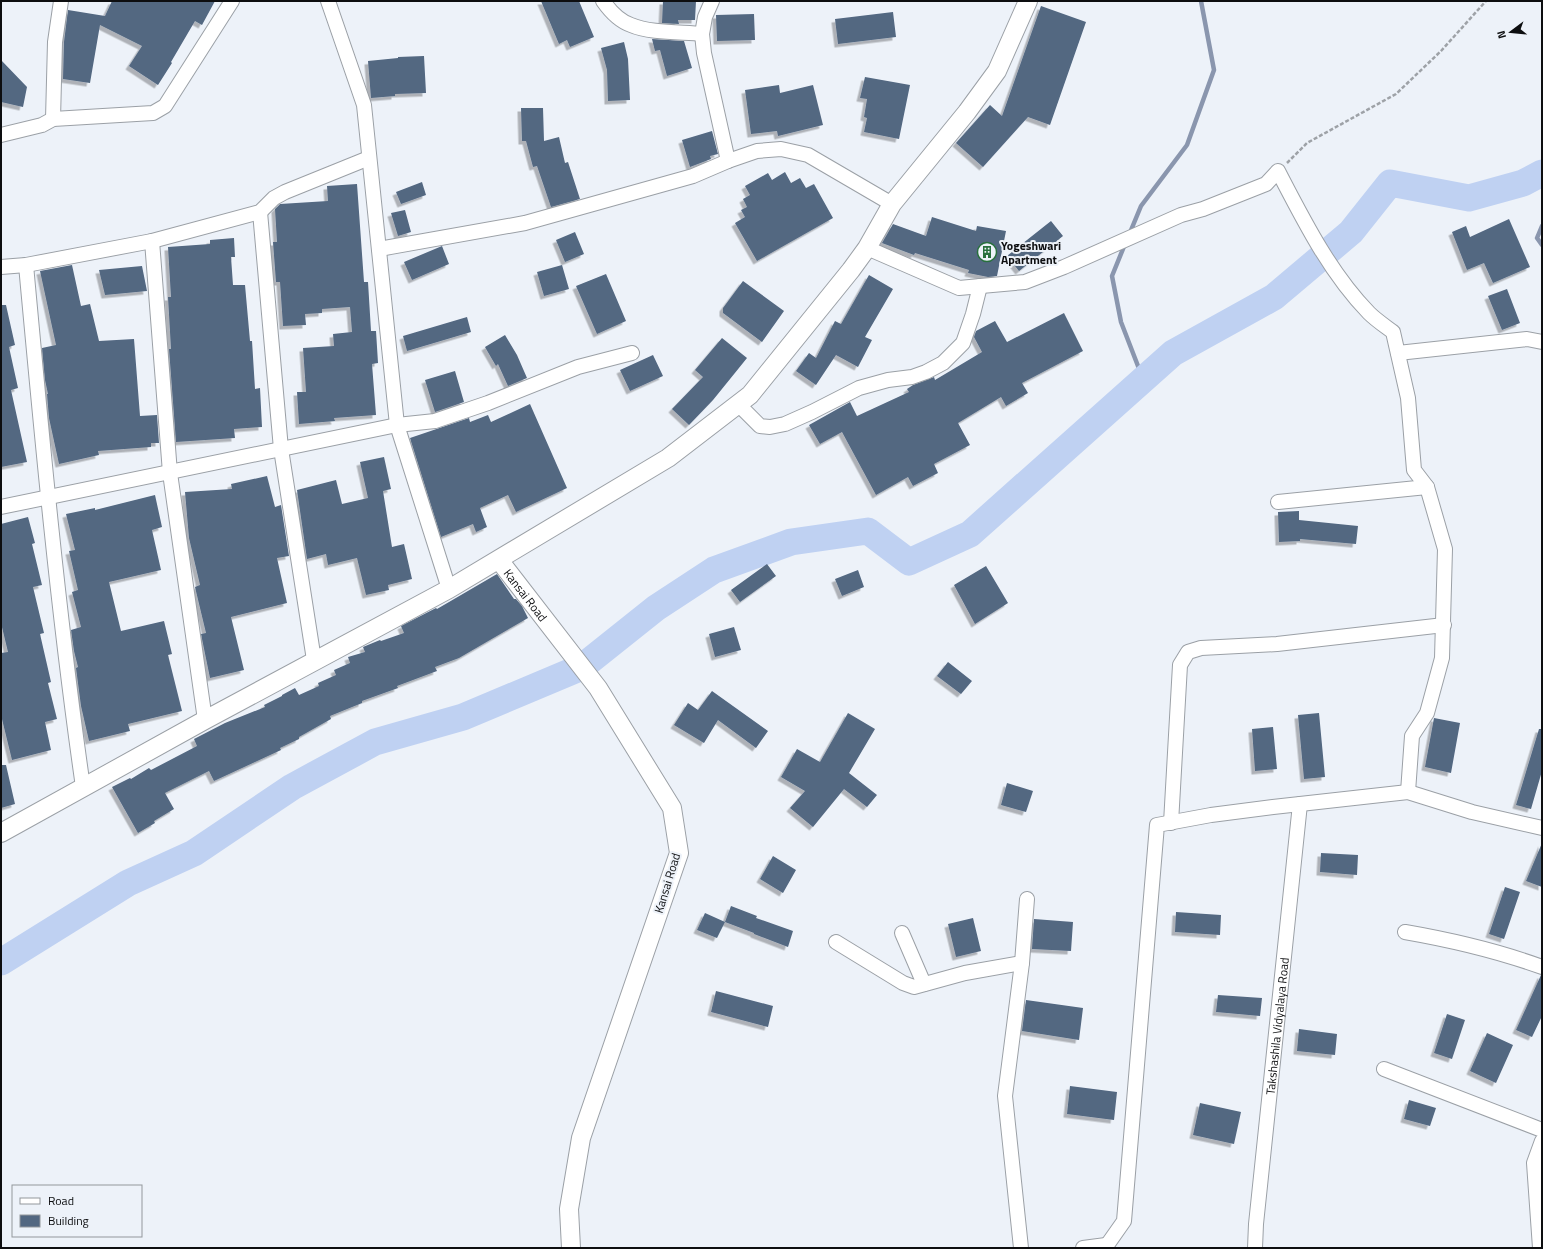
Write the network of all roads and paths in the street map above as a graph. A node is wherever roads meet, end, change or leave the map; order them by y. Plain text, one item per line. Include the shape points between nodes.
1 (61, 1) edge
2 (232, 1) edge
3 (328, 1) edge
4 (603, 1) edge
5 (712, 1) edge
6 (1028, 1) edge
7 (1486, 1) edge
8 (702, 34) junction
9 (54, 119) junction
10 (1, 134) edge
11 (369, 158) junction
12 (728, 161) junction
13 (1278, 171) junction
14 (892, 204) junction
15 (260, 212) junction
16 (152, 241) junction
17 (867, 248) junction
18 (378, 249) junction
19 (26, 265) junction
20 (1, 267) edge
21 (980, 286) junction
22 (1542, 342) edge
23 (632, 353) dead end
24 (1398, 353) junction
25 (738, 404) junction
26 (397, 425) junction
27 (281, 450) junction
28 (170, 473) junction
29 (1427, 487) junction
30 (48, 498) junction
31 (1278, 502) dead end
32 (1, 507) edge
33 (500, 560) junction
34 (449, 590) junction
35 (1444, 625) junction
36 (314, 660) junction
37 (205, 720) junction
38 (83, 787) junction
39 (1408, 792) junction
40 (1300, 804) junction
41 (1171, 822) junction
42 (1542, 828) edge
43 (1, 833) edge
44 (1028, 899) dead end
45 (1405, 932) dead end
46 (902, 933) dead end
47 (836, 942) dead end
48 (1022, 963) junction
49 (1542, 968) edge
50 (924, 984) junction
51 (1384, 1069) dead end
52 (1542, 1130) edge
53 (1542, 1141) edge
54 (1105, 1246) edge
55 (571, 1248) edge
56 (1021, 1248) edge
57 (1083, 1248) edge
58 (1255, 1248) edge
59 (1540, 1248) edge

1 - 9 street via 56,42
2 - 9 street via 165,106 153,113
3 - 11 street via 364,105
4 - 8 street via 619,18 630,25 642,29
5 - 8 street via 705,17
6 - 14 street via 997,71
7 - 13 path via 1441,51 1396,94 1307,143
8 - 12 street
9 - 10 street via 42,125
11 - 15 street via 285,192 274,198
11 - 18 street
12 - 14 street via 757,151 780,149 808,155
12 - 18 street via 693,176 524,223
13 - 21 street via 1266,184 1181,215 1025,282
13 - 24 street via 1302,218 1340,279 1370,314 1393,332
14 - 17 street
15 - 16 street
15 - 27 street
16 - 19 street
16 - 28 street
17 - 21 street via 958,288
17 - 25 street via 750,395
18 - 26 street
19 - 20 street
19 - 30 street
21 - 25 street via 964,343 943,363 926,372 859,388 785,424 770,427 760,426
22 - 24 street via 1527,339
23 - 26 street via 578,367 435,421
24 - 29 street via 1408,398 1414,470
25 - 33 street via 668,458
26 - 27 street
26 - 34 street
27 - 28 street
27 - 36 street
28 - 30 street
28 - 37 street
29 - 31 street
29 - 35 street via 1445,549
30 - 32 street
30 - 38 street via 70,698
33 - 34 street
33 - 55 street, Kansai Road via 598,688 672,808 679,853 582,1138 569,1209
34 - 36 street
35 - 39 street via 1442,658 1427,713 1412,736
35 - 41 street via 1277,644 1201,648 1188,652 1180,665
36 - 37 street
37 - 38 street
38 - 43 street
39 - 40 street
39 - 42 street via 1472,812
40 - 41 street
40 - 58 street, Takshashila Vidyalaya Road
41 - 54 street via 1156,825 1124,1222
44 - 48 street
45 - 49 street via 1444,939
46 - 50 street
47 - 50 street via 903,983 914,987
48 - 50 street via 965,973
48 - 56 street via 1005,1096
51 - 52 street
53 - 59 street via 1534,1163
54 - 57 street

